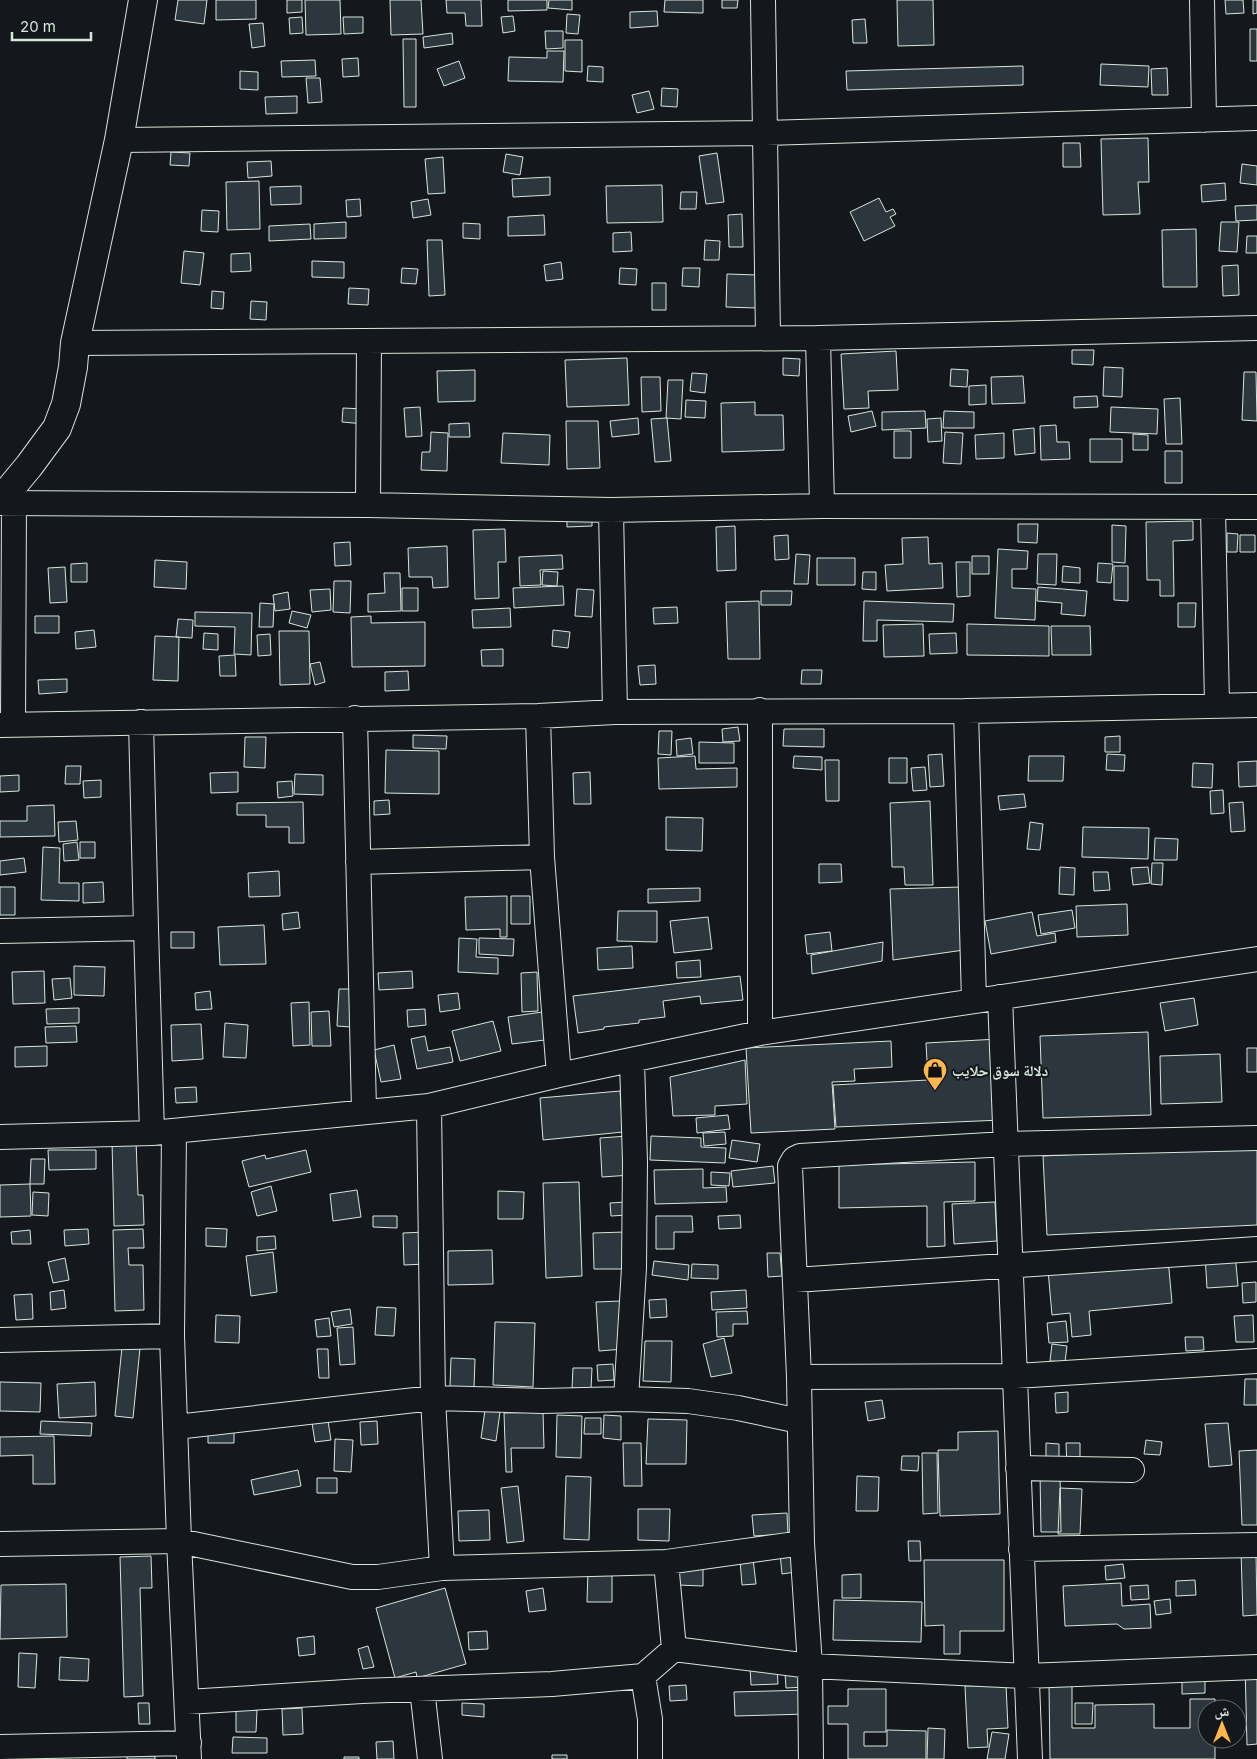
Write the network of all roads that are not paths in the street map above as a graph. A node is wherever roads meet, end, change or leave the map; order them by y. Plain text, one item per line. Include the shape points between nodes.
1 (143, 0) edge
2 (762, 0) edge
3 (1202, 0) edge
4 (1257, 118) edge
5 (1204, 120) junction
6 (766, 133) junction
7 (119, 140) junction
8 (1257, 328) edge
9 (768, 337) junction
10 (818, 338) junction
11 (369, 341) junction
12 (75, 344) junction
13 (5, 502) edge
14 (368, 504) junction
15 (822, 506) junction
16 (1257, 507) edge
17 (1213, 508) junction
18 (611, 510) junction
19 (1217, 705) junction
20 (1257, 705) edge
21 (760, 710) junction
22 (966, 711) junction
23 (615, 712) junction
24 (538, 716) junction
25 (355, 718) junction
26 (142, 722) junction
27 (7, 725) edge
28 (542, 857) junction
29 (358, 862) junction
30 (146, 928) junction
31 (0, 931) edge
32 (1257, 959) edge
33 (1000, 997) junction
34 (974, 1001) junction
35 (760, 1033) junction
36 (632, 1060) junction
37 (559, 1076) junction
38 (429, 1106) junction
39 (364, 1112) junction
40 (163, 1132) junction
41 (0, 1137) edge
42 (1257, 1138) edge
43 (1006, 1144) junction
44 (1257, 1249) edge
45 (1010, 1266) junction
46 (795, 1280) junction
47 (172, 1336) junction
48 (0, 1340) edge
49 (1257, 1361) edge
50 (1014, 1376) junction
51 (800, 1377) junction
52 (434, 1398) junction
53 (626, 1399) junction
54 (799, 1421) junction
55 (176, 1426) junction
56 (1018, 1468) junction
57 (1132, 1470) dead end
58 (179, 1542) junction
59 (802, 1543) junction
60 (0, 1544) edge
61 (1257, 1545) edge
62 (1021, 1548) junction
63 (666, 1562) junction
64 (442, 1568) junction
65 (674, 1650) junction
66 (810, 1666) junction
67 (1257, 1667) edge
68 (643, 1676) junction
69 (1026, 1676) junction
70 (422, 1688) junction
71 (187, 1702) junction
72 (0, 1747) edge
73 (189, 1751) edge
74 (430, 1759) edge
75 (650, 1759) edge
76 (811, 1759) edge
77 (1030, 1759) edge

1 - 7 street
2 - 6 street
3 - 5 street
4 - 5 street
5 - 6 street
6 - 7 street
6 - 9 street
7 - 12 street
8 - 10 street
9 - 10 street
9 - 11 street
10 - 15 street
11 - 12 street
11 - 14 street
12 - 13 street via 66,404 57,428
13 - 14 street
13 - 27 street
14 - 18 street
15 - 17 street
15 - 18 street
16 - 17 street
17 - 19 street
18 - 23 street
19 - 20 street
19 - 22 street
21 - 22 street
21 - 23 street
21 - 35 street
22 - 34 street
23 - 24 street
24 - 25 street
24 - 28 street
25 - 26 street
25 - 29 street
26 - 27 street
26 - 30 street
28 - 29 street
28 - 37 street
29 - 39 street
30 - 31 street
30 - 40 street
32 - 33 street
33 - 34 street
33 - 43 street
34 - 35 street
35 - 36 street
36 - 37 street
36 - 53 street via 634,1268
37 - 38 street
38 - 39 street
38 - 52 street
39 - 40 street
40 - 41 street
40 - 47 street
42 - 43 street
43 - 45 street
43 - 46 street via 800,1156 794,1159 790,1166
44 - 45 street
45 - 46 street
45 - 50 street
46 - 51 street
47 - 48 street
47 - 55 street
49 - 50 street
50 - 51 street
50 - 56 street
51 - 54 street
52 - 53 street
52 - 55 street
52 - 64 street
53 - 54 street via 688,1401
54 - 59 street
55 - 58 street
56 - 57 street
56 - 62 street
58 - 60 street
58 - 64 street via 352,1577 378,1577
58 - 71 street
59 - 63 street
59 - 66 street
61 - 62 street
62 - 69 street
63 - 64 street
63 - 65 street
65 - 66 street
65 - 68 street
66 - 69 street
66 - 76 street
67 - 69 street
68 - 70 street via 552,1684
68 - 75 street via 650,1719
69 - 77 street
70 - 71 street
70 - 74 street
71 - 73 street
72 - 73 street

